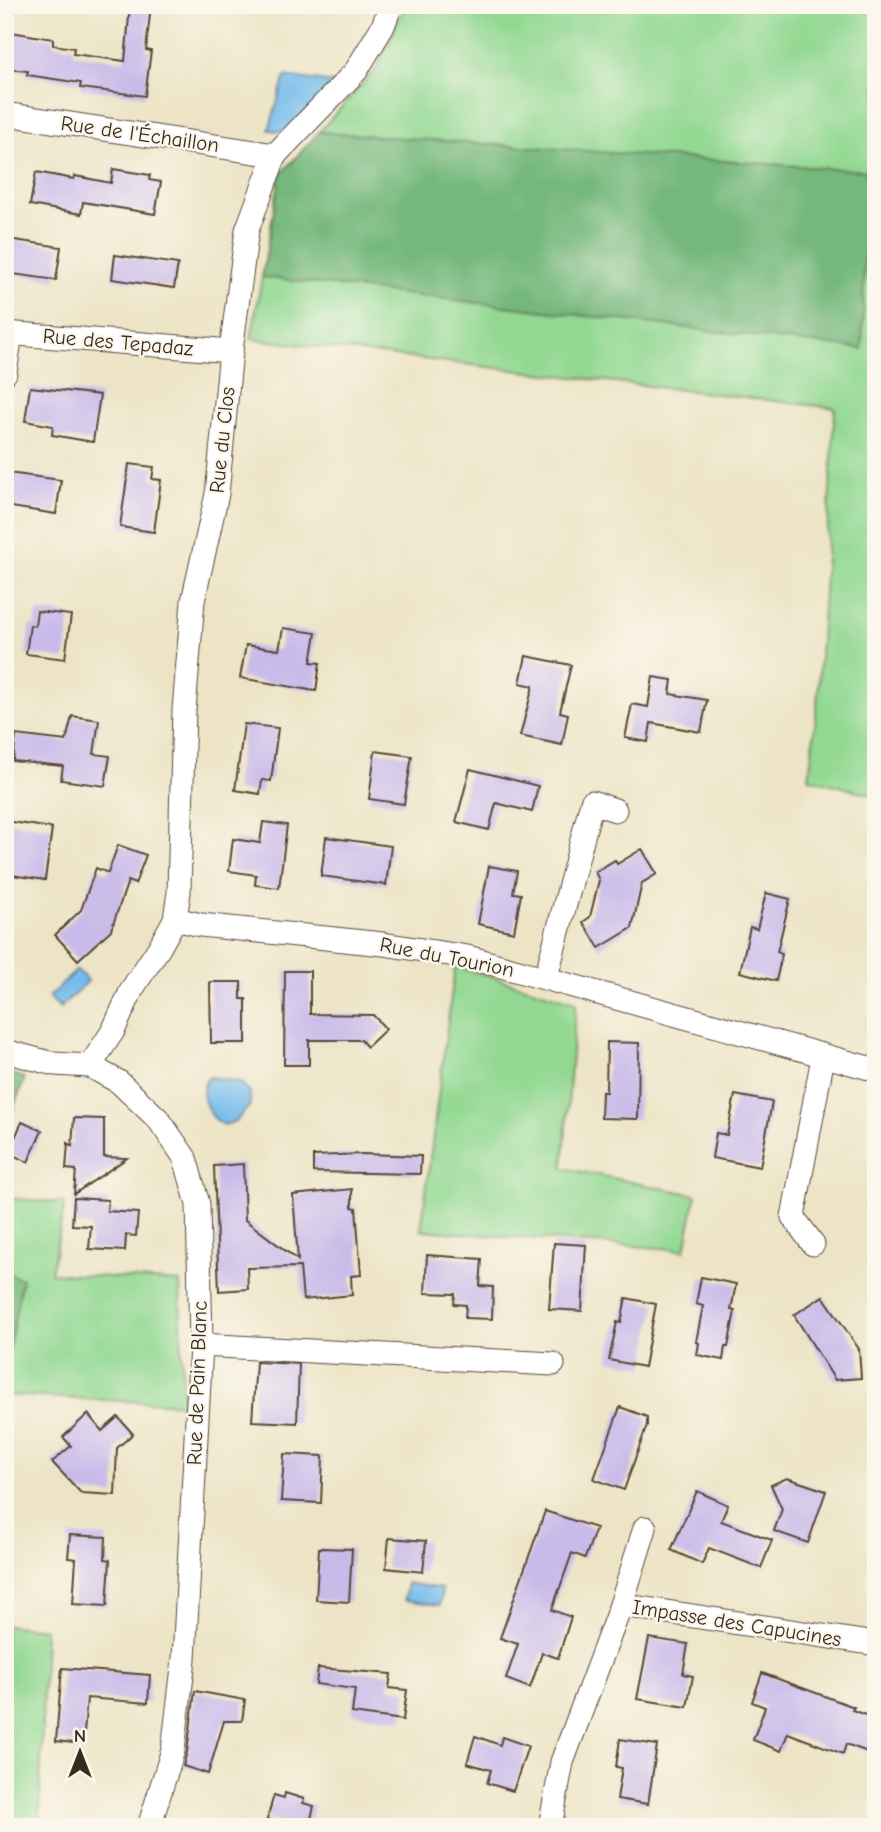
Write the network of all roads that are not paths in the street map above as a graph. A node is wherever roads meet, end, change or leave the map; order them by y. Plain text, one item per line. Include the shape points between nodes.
1 (391, 5) edge
2 (5, 114) edge
3 (275, 155) junction
4 (8, 333) edge
5 (231, 351) junction
6 (5, 373) edge
7 (615, 810) dead end
8 (175, 919) junction
9 (546, 977) junction
10 (5, 1051) edge
11 (823, 1057) junction
12 (90, 1066) junction
13 (876, 1070) edge
14 (813, 1244) dead end
15 (201, 1345) junction
16 (553, 1364) dead end
17 (645, 1528) dead end
18 (621, 1605) junction
19 (876, 1644) edge
20 (149, 1827) edge
21 (550, 1827) edge

1 - 3 street, Rue du Clos via 356,71
2 - 3 street, Rue de l'Échaillon
3 - 5 street, Rue du Clos via 247,230
4 - 5 street, Rue des Tepadaz
4 - 6 street
5 - 8 street, Rue du Clos via 217,494 193,601
7 - 9 street via 592,802
8 - 9 street, Rue du Tourion via 468,957
8 - 12 street
9 - 11 street, Rue du Tourion
10 - 12 street, Rue de Pain Blanc via 54,1064
11 - 13 street, Rue du Tourion
11 - 14 street via 793,1217
12 - 15 street, Rue de Pain Blanc via 120,1082 159,1120 185,1158 198,1204
15 - 16 street
15 - 20 street, Rue de Pain Blanc via 184,1659 173,1750
17 - 18 street
18 - 19 street, Impasse des Capucines
18 - 21 street, Impasse des Capucines via 562,1762

